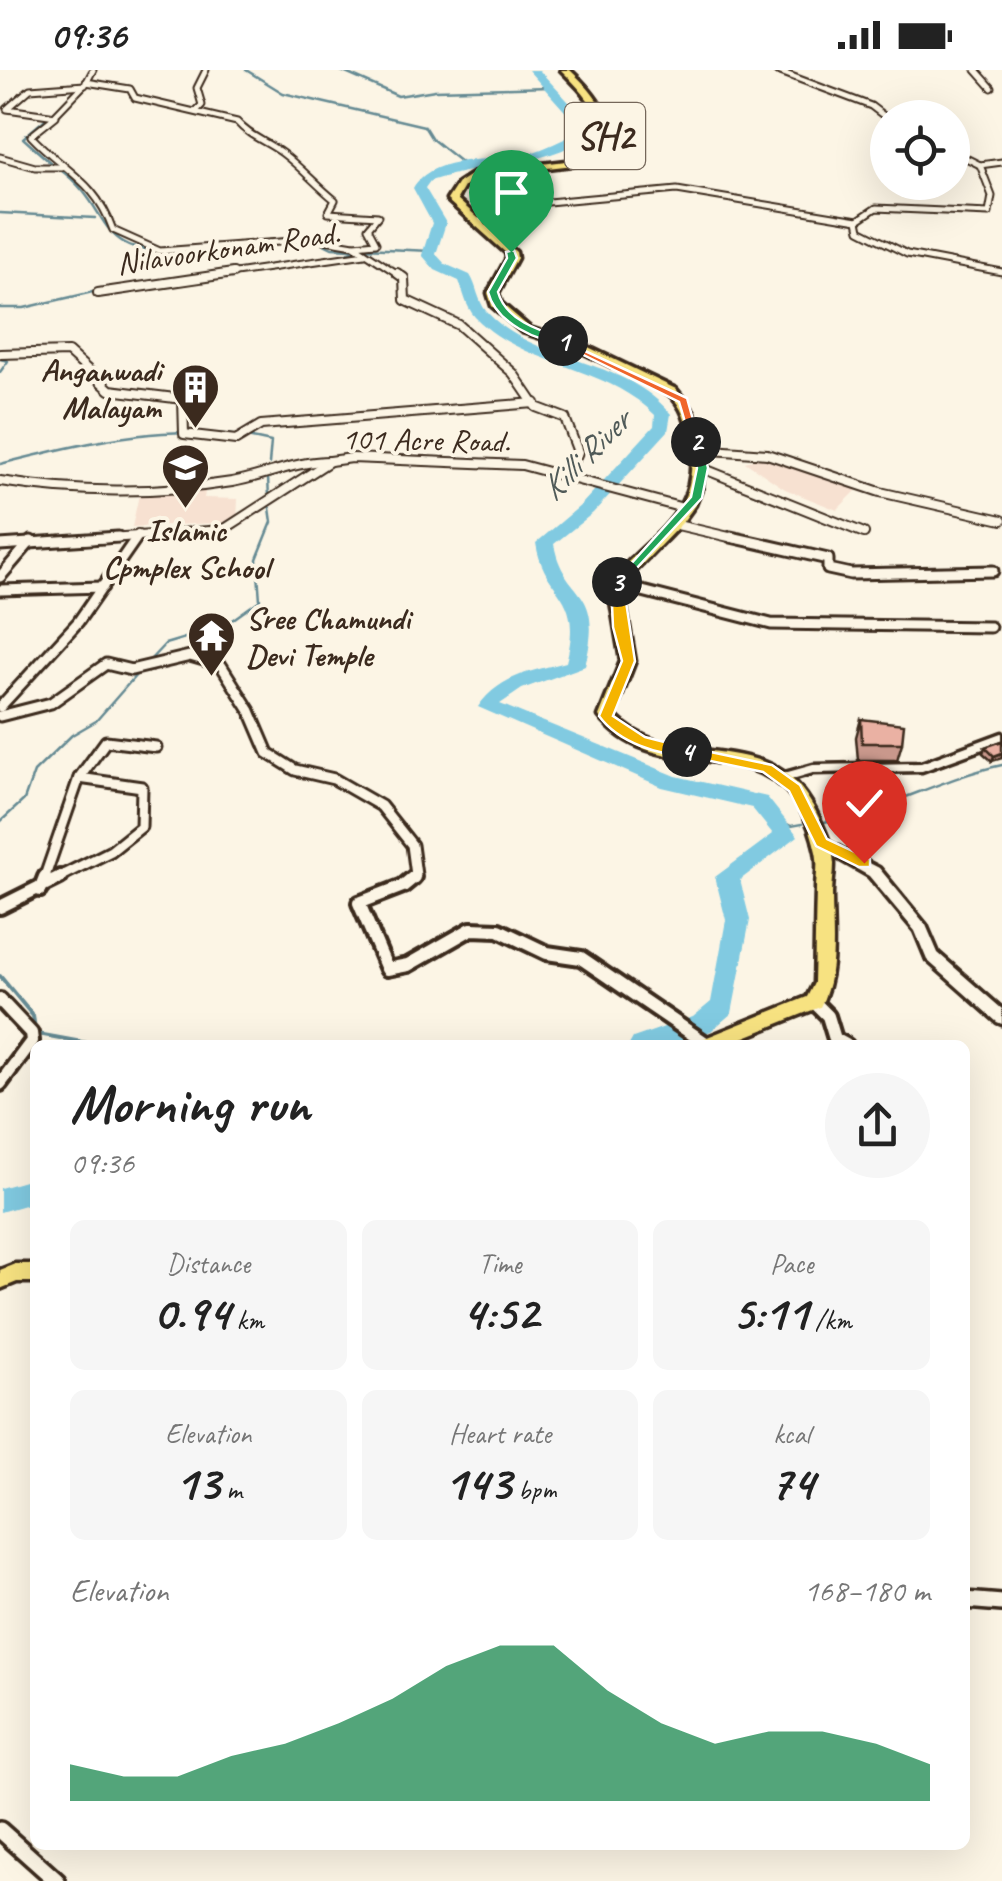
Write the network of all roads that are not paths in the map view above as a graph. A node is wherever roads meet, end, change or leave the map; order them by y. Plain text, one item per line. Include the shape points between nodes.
1 (93, 70) edge
2 (206, 70) edge
3 (566, 70) edge
4 (774, 70) edge
5 (976, 70) edge
6 (85, 83) junction
7 (992, 88) dead end
8 (870, 108) edge
9 (196, 111) junction
10 (54, 116) junction
11 (0, 157) edge
12 (970, 161) edge
13 (1002, 162) edge
14 (980, 166) junction
15 (62, 167) junction
16 (858, 220) junction
17 (478, 222) junction
18 (360, 249) junction
19 (1002, 272) edge
20 (98, 293) dead end
21 (0, 354) edge
22 (536, 404) junction
23 (698, 449) junction
24 (330, 461) junction
25 (702, 468) junction
26 (561, 474) junction
27 (0, 482) edge
28 (687, 508) junction
29 (1002, 520) edge
30 (673, 524) junction
31 (864, 533) dead end
32 (138, 535) junction
33 (31, 541) junction
34 (0, 544) edge
35 (993, 571) dead end
36 (0, 577) edge
37 (616, 584) junction
38 (103, 587) junction
39 (0, 590) edge
40 (990, 627) dead end
41 (0, 707) edge
42 (0, 716) edge
43 (1002, 738) edge
44 (156, 748) dead end
45 (80, 778) junction
46 (782, 778) junction
47 (821, 842) junction
48 (40, 890) junction
49 (0, 907) edge
50 (0, 1000) edge
51 (814, 1002) junction
52 (1002, 1018) edge
53 (32, 1040) edge
54 (700, 1040) edge
55 (709, 1040) edge
56 (839, 1040) edge
57 (30, 1044) edge
58 (0, 1084) edge
59 (30, 1273) edge
60 (0, 1280) edge
61 (970, 1600) edge
62 (1002, 1603) edge
63 (0, 1830) edge
64 (57, 1881) edge

1 - 6 street
2 - 9 street
3 - 17 main road, SH2 via 596,98 604,159 472,177 452,200
4 - 8 street
5 - 7 street
6 - 9 street via 130,89 135,98
6 - 10 street
6 - 10 street via 30,89 8,108
9 - 18 street via 236,121 307,172 335,200 328,213 378,216 368,228 376,243
10 - 15 street via 31,136
11 - 15 street
12 - 14 street
13 - 14 street
14 - 16 street via 992,196 988,213 876,208
15 - 18 street via 89,184 110,227 156,250 311,238
16 - 17 street via 677,190 505,206
16 - 19 street via 860,230 878,242
17 - 23 main road, SH2 via 511,252 493,292 503,312 526,330 672,391 684,400
18 - 20 street, Nilavoorkonam Road.
18 - 22 street via 400,272 406,300 452,320 491,349
21 - 22 street via 68,352 110,390 183,400 184,434 236,440 261,425
22 - 26 street via 561,414 575,436 576,457
23 - 25 main road, SH2
23 - 29 street via 767,454 880,492
24 - 26 street, 101 Acre Road. via 482,463
24 - 27 street via 286,464 208,485
24 - 32 street, 101 Acre Road. via 223,530
25 - 28 main road via 697,498
25 - 31 street
26 - 28 street, 101 Acre Road.
28 - 30 main road
30 - 35 street via 828,559 828,568 851,574
30 - 37 main road
32 - 33 street, 101 Acre Road.
32 - 38 street
33 - 34 street, 101 Acre Road.
33 - 36 street
37 - 40 street via 771,624
37 - 46 main road via 628,661 607,708 609,721 664,749 751,762
38 - 39 street
38 - 41 street
42 - 54 street via 51,702 106,664 127,670 190,656 211,660 232,680 268,753 374,802 412,846 416,874 360,904 388,968 412,963 470,930 494,929 547,954 581,958
43 - 46 street via 922,767 813,769
44 - 45 street via 106,742
45 - 48 street
45 - 48 street via 142,787 142,827
46 - 47 main road via 795,788
47 - 51 main road via 828,865 823,983
47 - 52 street via 874,872 921,928 932,956
48 - 49 street
50 - 53 street
51 - 55 main road
51 - 56 street
57 - 58 street
59 - 60 main road
61 - 62 street
63 - 64 street

